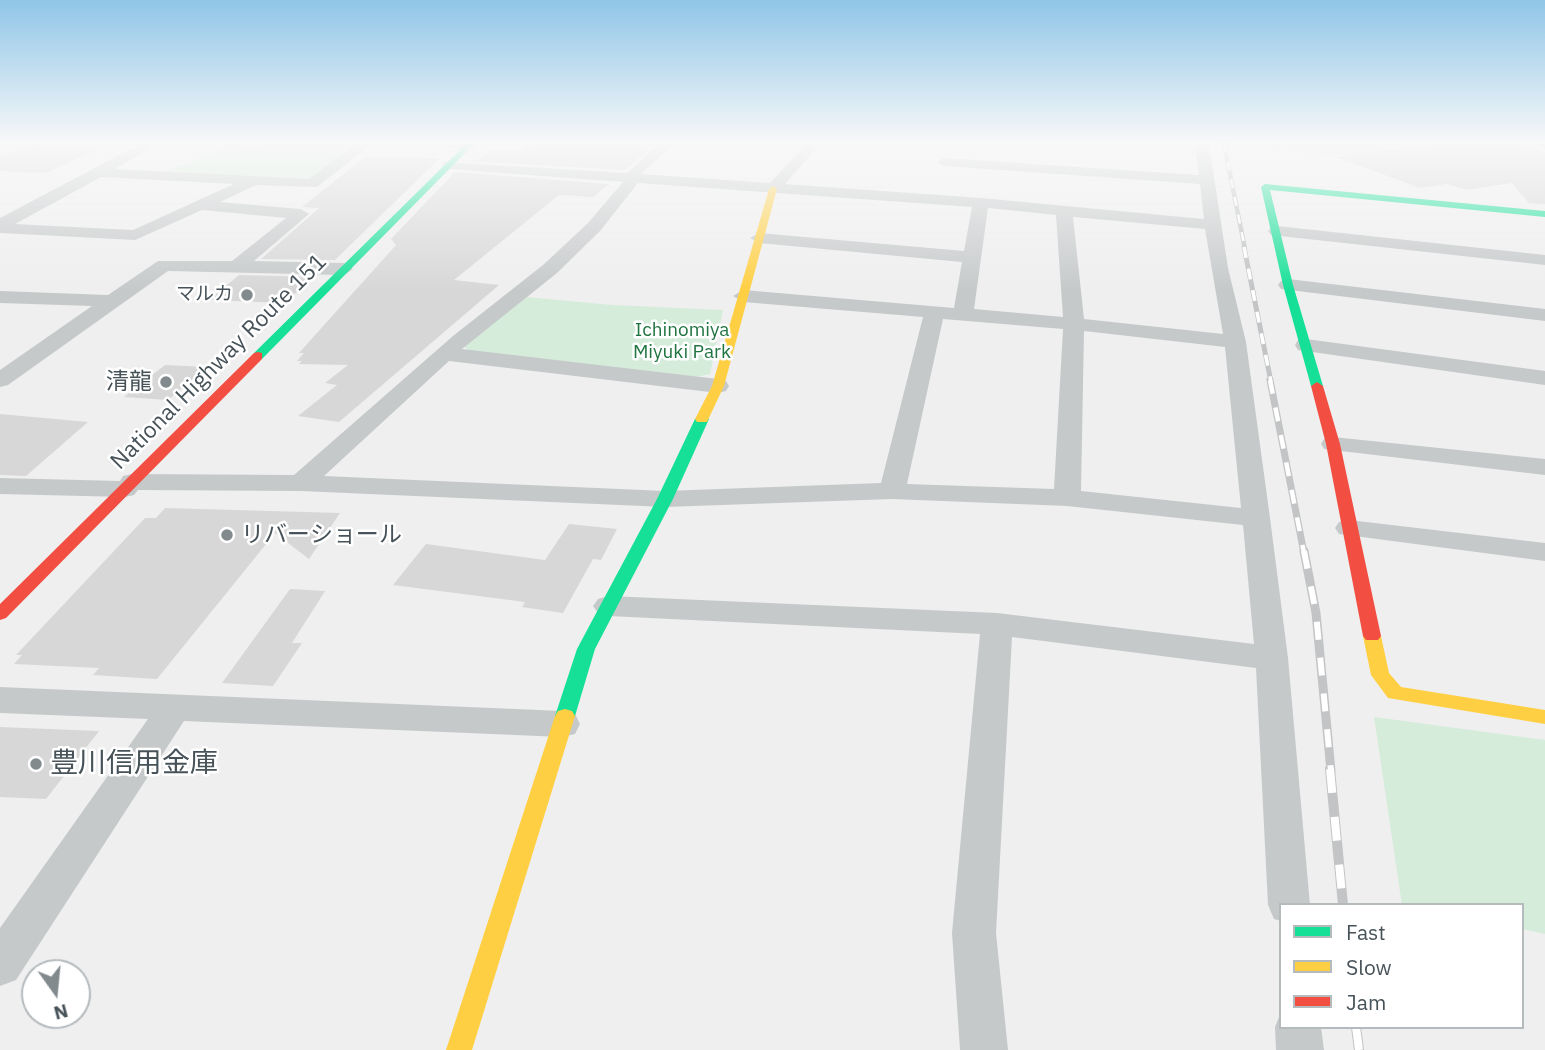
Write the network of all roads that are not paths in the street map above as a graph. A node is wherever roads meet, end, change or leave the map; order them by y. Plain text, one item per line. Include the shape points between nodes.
1 (61, 193) edge
2 (226, 193) edge
3 (421, 193) edge
4 (620, 193) edge
5 (772, 193) edge
6 (961, 193) edge
7 (1209, 193) edge
8 (1267, 193) edge
9 (1327, 193) edge
10 (981, 203) junction
11 (201, 205) junction
12 (1065, 212) junction
13 (1545, 214) edge
14 (1215, 225) junction
15 (0, 227) edge
16 (1277, 232) junction
17 (759, 238) junction
18 (972, 257) junction
19 (1545, 260) edge
20 (237, 266) junction
21 (344, 269) junction
22 (1288, 285) junction
23 (743, 296) junction
24 (0, 297) edge
25 (113, 300) junction
26 (934, 313) junction
27 (962, 315) junction
28 (1545, 315) edge
29 (1074, 324) junction
30 (1235, 342) junction
31 (1306, 345) junction
32 (444, 354) junction
33 (1545, 378) edge
34 (0, 380) edge
35 (718, 386) junction
36 (1334, 444) junction
37 (1545, 467) edge
38 (301, 483) junction
39 (129, 485) junction
40 (0, 486) edge
41 (892, 491) junction
42 (1067, 498) junction
43 (665, 499) junction
44 (1256, 518) junction
45 (1349, 528) junction
46 (1545, 552) edge
47 (608, 606) junction
48 (0, 614) edge
49 (998, 624) junction
50 (1272, 658) junction
51 (0, 700) edge
52 (175, 708) junction
53 (1545, 717) edge
54 (562, 724) junction
55 (1289, 903) edge
56 (0, 965) edge
57 (1298, 1029) edge
58 (459, 1050) edge
59 (984, 1050) edge
60 (1300, 1050) edge

1 - 15 street
2 - 11 street
3 - 21 main road, National Highway Route 151
4 - 32 street via 594,227 550,269
5 - 17 main road
6 - 10 street
7 - 14 street
8 - 16 main road
9 - 13 main road
10 - 12 street
10 - 18 street
11 - 15 street via 135,235
11 - 20 street via 301,214
12 - 14 street
12 - 29 street
14 - 30 street
16 - 19 street
16 - 22 main road
17 - 18 street
17 - 23 main road
18 - 27 street
20 - 21 street
20 - 25 street via 164,265
21 - 39 main road, National Highway Route 151
22 - 28 street
22 - 31 main road
23 - 26 street
23 - 35 main road
24 - 25 street
25 - 34 street
26 - 27 street
26 - 41 street
27 - 29 street
29 - 30 street
29 - 42 street
30 - 44 street
31 - 33 street
31 - 36 main road
32 - 35 street
32 - 38 street
35 - 43 main road
36 - 37 street
36 - 45 main road
38 - 39 street
38 - 43 street
39 - 40 street
39 - 48 main road, National Highway Route 151
41 - 42 street
41 - 43 street
42 - 44 street
43 - 47 main road
44 - 50 street
45 - 46 street
45 - 53 main road via 1380,676 1395,693
47 - 49 street
47 - 54 main road via 586,649
49 - 50 street
49 - 59 street via 974,933
50 - 55 street
51 - 52 street
52 - 54 street
52 - 56 street
54 - 58 main road
57 - 60 street

